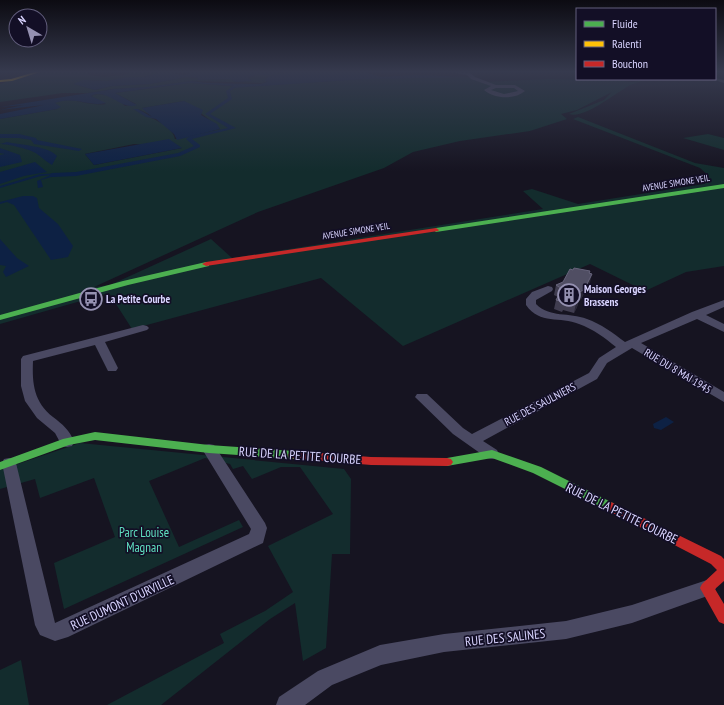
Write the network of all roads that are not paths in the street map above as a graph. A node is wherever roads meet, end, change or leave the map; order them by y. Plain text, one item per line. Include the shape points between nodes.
1 (723, 186) edge
2 (548, 289) dead end
3 (724, 302) edge
4 (696, 314) junction
5 (0, 318) edge
6 (143, 328) dead end
7 (724, 328) edge
8 (99, 342) junction
9 (628, 345) junction
10 (603, 361) joint
11 (112, 368) dead end
12 (422, 397) dead end
13 (724, 398) edge
14 (472, 440) junction
15 (67, 442) junction
16 (208, 449) junction
17 (492, 454) junction
18 (4, 465) edge
19 (724, 568) edge
20 (724, 572) edge
21 (707, 588) junction
22 (724, 617) edge
23 (287, 705) edge

1 - 5 main road, AVENUE SIMONE VEIL via 220,262 155,276
2 - 9 street, RUE DU 8 MAI 1945 via 531,299 534,309 549,317 580,320
3 - 4 street, RUE DU 8 MAI 1945
4 - 7 street
4 - 9 street, RUE DU 8 MAI 1945
6 - 8 street
8 - 11 street
8 - 15 street via 68,347 28,359 26,377 29,395 44,416 60,428
9 - 10 street, RUE DU 8 MAI 1945
9 - 13 street, RUE DU 8 MAI 1945
10 - 14 street, RUE DES SAULNIERS via 592,376
12 - 14 street via 458,431
14 - 17 street
15 - 16 main road, RUE DE LA PETITE COURBE via 95,436
15 - 18 main road, RUE DE LA PETITE COURBE
16 - 17 main road, RUE DE LA PETITE COURBE via 371,461 454,462
16 - 18 street, RUE DUMONT D'URVILLE via 259,528 257,538 55,632 47,629 45,625
17 - 19 main road, RUE DE LA PETITE COURBE via 536,470 716,560
20 - 21 main road, RUE DES SALINES
21 - 22 main road
21 - 23 street, RUE DES SALINES via 632,614 566,630 444,644 380,655 325,678

